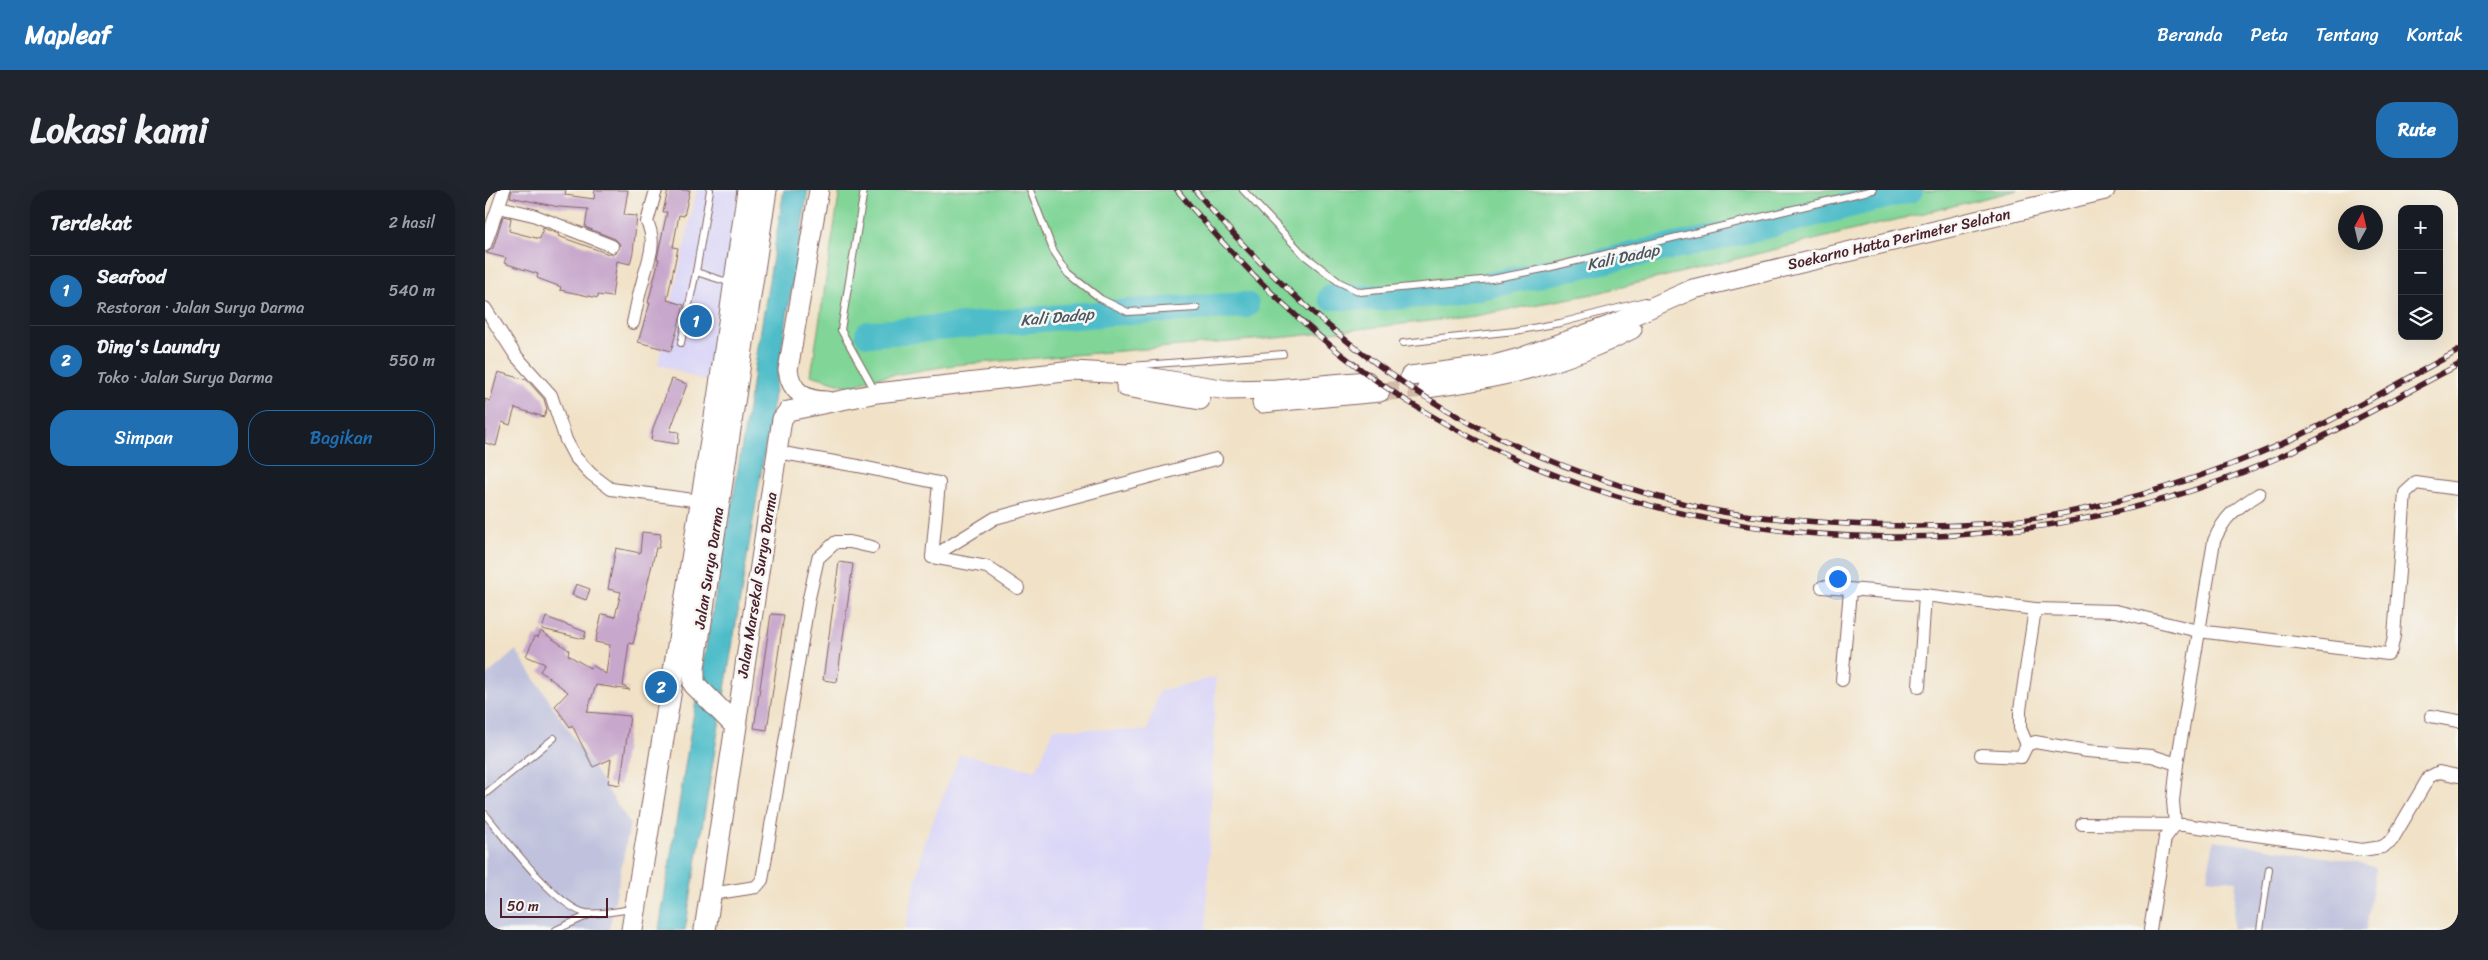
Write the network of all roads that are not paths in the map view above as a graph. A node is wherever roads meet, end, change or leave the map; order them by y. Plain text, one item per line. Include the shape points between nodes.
1 (504, 190) edge
2 (656, 190) edge
3 (710, 190) edge
4 (748, 190) edge
5 (766, 190) edge
6 (819, 190) edge
7 (864, 190) edge
8 (1030, 190) edge
9 (1243, 190) edge
10 (1873, 190) edge
11 (2105, 190) edge
12 (499, 207) junction
13 (485, 246) edge
14 (612, 246) dead end
15 (696, 272) junction
16 (1751, 275) junction
17 (735, 283) junction
18 (1693, 289) junction
19 (485, 308) edge
20 (1197, 308) dead end
21 (633, 323) dead end
22 (681, 343) dead end
23 (1403, 343) dead end
24 (1283, 354) dead end
25 (1073, 371) junction
26 (1033, 375) junction
27 (1410, 376) tunnel mouth
28 (1427, 388) tunnel mouth
29 (877, 393) junction
30 (849, 400) junction
31 (778, 448) junction
32 (1215, 460) dead end
33 (2458, 489) edge
34 (2259, 494) dead end
35 (701, 502) junction
36 (871, 548) dead end
37 (932, 557) junction
38 (1822, 587) dead end
39 (1018, 588) dead end
40 (1850, 591) junction
41 (1925, 596) junction
42 (2035, 609) junction
43 (2198, 631) junction
44 (1842, 680) dead end
45 (697, 686) junction
46 (1919, 687) dead end
47 (670, 698) junction
48 (2431, 716) dead end
49 (729, 718) junction
50 (2458, 721) edge
51 (554, 738) dead end
52 (2027, 745) junction
53 (1981, 755) dead end
54 (2177, 764) junction
55 (2458, 776) edge
56 (485, 794) edge
57 (485, 814) edge
58 (2082, 824) dead end
59 (2175, 825) junction
60 (2269, 869) dead end
61 (711, 894) junction
62 (635, 909) junction
63 (594, 913) junction
64 (556, 930) edge
65 (632, 930) edge
66 (705, 930) edge
67 (2150, 930) edge
68 (2260, 930) edge

1 - 12 street
2 - 21 street via 647,222 652,231 652,250
3 - 15 lane
4 - 17 main road, Jalan Surya Darma
5 - 45 main road, Jalan Surya Darma via 694,668
6 - 30 main road via 788,370 793,386 805,398
7 - 29 lane via 841,330
8 - 20 lane via 1053,250 1069,274 1101,299 1128,312
9 - 10 lane via 1304,255 1339,282 1360,292 1492,278 1543,269
11 - 16 main road, Soekarno Hatta Perimeter Selatan
12 - 13 street
12 - 14 street via 533,215
15 - 17 lane
15 - 22 lane
16 - 18 main road, Soekarno Hatta Perimeter Selatan
16 - 28 main road, Soekarno Hatta Perimeter Selatan via 1696,296 1617,337 1573,355 1491,379
17 - 35 main road, Jalan Surya Darma
18 - 23 lane via 1560,323 1486,335
18 - 27 main road, Soekarno Hatta Perimeter Selatan via 1609,326 1520,358 1494,365
19 - 35 street via 516,356 551,395 566,440 575,457 591,474 611,488
24 - 25 lane
25 - 26 main road
25 - 26 main road via 1128,374 1227,390 1373,386 1287,401 1228,403 1078,378
26 - 29 main road
29 - 30 main road
30 - 31 main road via 788,411 783,416
31 - 37 street via 939,483
31 - 49 main road, Jalan Marsekal Surya Darma
32 - 37 street via 995,518
33 - 43 street via 2415,483 2405,493 2394,636 2388,654
34 - 43 street via 2232,510 2222,523 2214,541
35 - 47 main road, Jalan Surya Darma
36 - 61 street via 836,542 818,558 762,880 756,887
37 - 39 street via 987,566
38 - 40 street
40 - 41 street
40 - 44 street
41 - 42 street
41 - 46 street
42 - 43 street via 2116,611
42 - 52 street via 2020,710 2020,728
43 - 54 street
45 - 47 main road
45 - 49 main road
47 - 62 main road, Jalan Surya Darma
48 - 50 street
49 - 61 main road
51 - 56 lane
52 - 53 street via 2021,757
52 - 54 street via 2035,742 2152,756
54 - 59 street via 2173,801
55 - 59 street via 2439,772 2429,777 2392,840 2382,848 2362,850
57 - 63 lane via 537,878 577,910
58 - 59 street
59 - 67 street via 2165,838
60 - 68 lane
61 - 66 main road
62 - 63 lane
62 - 65 main road, Jalan Surya Darma
63 - 64 lane

